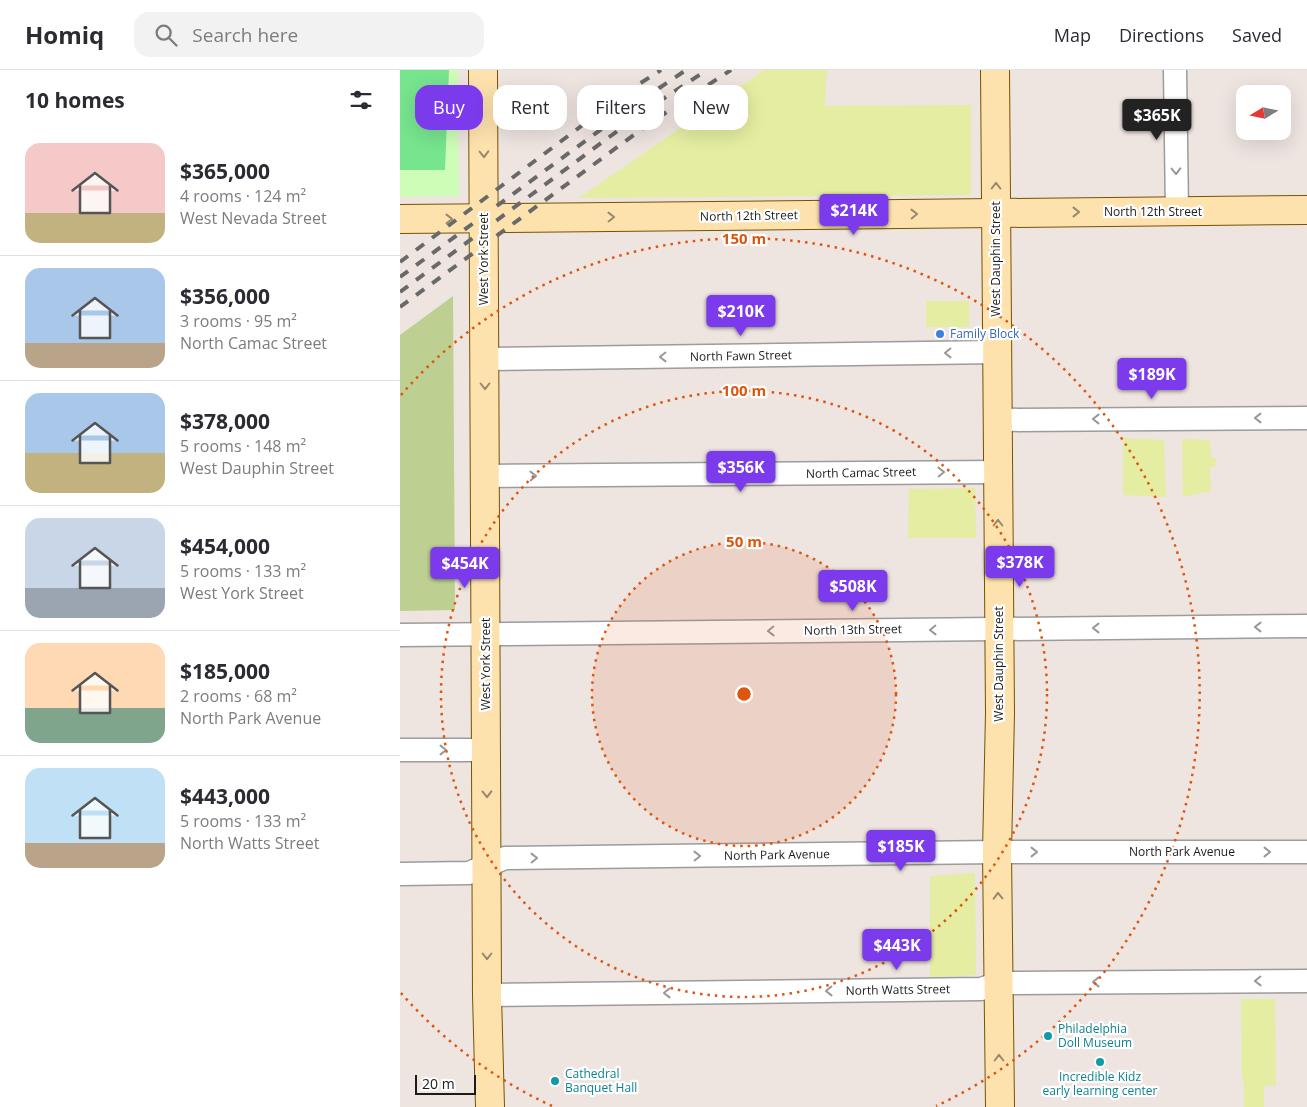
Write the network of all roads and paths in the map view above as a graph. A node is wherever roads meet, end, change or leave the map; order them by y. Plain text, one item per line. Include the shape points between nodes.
1 (483, 70) edge
2 (995, 70) edge
3 (1175, 70) edge
4 (1307, 210) edge
5 (1177, 211) junction
6 (996, 213) junction
7 (484, 218) junction
8 (400, 219) edge
9 (997, 352) junction
10 (485, 359) junction
11 (1307, 418) edge
12 (998, 420) junction
13 (998, 472) junction
14 (484, 476) junction
15 (1307, 626) edge
16 (999, 629) junction
17 (486, 634) junction
18 (400, 635) edge
19 (400, 750) edge
20 (486, 750) junction
21 (997, 852) junction
22 (1307, 852) edge
23 (488, 866) junction
24 (400, 874) edge
25 (1307, 980) edge
26 (999, 983) junction
27 (487, 995) junction
28 (490, 1107) edge
29 (1000, 1107) edge

1 -> 7 street, West York Street
6 -> 2 street, West Dauphin Street
3 -> 5 street
4 - 5 street, North 12th Street
6 -> 5 street, North 12th Street
7 -> 6 street, North 12th Street
6 - 9 street, West Dauphin Street
8 -> 7 street, North 12th Street
7 - 10 street, West York Street
9 -> 10 street, North Fawn Street
9 - 12 street, West Dauphin Street
10 -> 14 street, West York Street
11 -> 12 street
12 - 13 street, West Dauphin Street
14 -> 13 street, North Camac Street
16 -> 13 street, West Dauphin Street
14 - 17 street, West York Street
15 -> 16 street, North 13th Street
16 -> 17 street, North 13th Street
16 - 21 street, West Dauphin Street
17 - 18 street, North 13th Street
17 - 20 street, West York Street
19 -> 20 street
20 -> 23 street, West York Street
21 -> 22 street, North Park Avenue
23 -> 21 street, North Park Avenue via 505,858
26 -> 21 street, West Dauphin Street
23 - 24 street, North Park Avenue via 469,873
23 -> 27 street, West York Street
25 -> 26 street, North Watts Street
26 -> 27 street, North Watts Street via 981,989
29 -> 26 street, West Dauphin Street
27 - 28 street, West York Street

